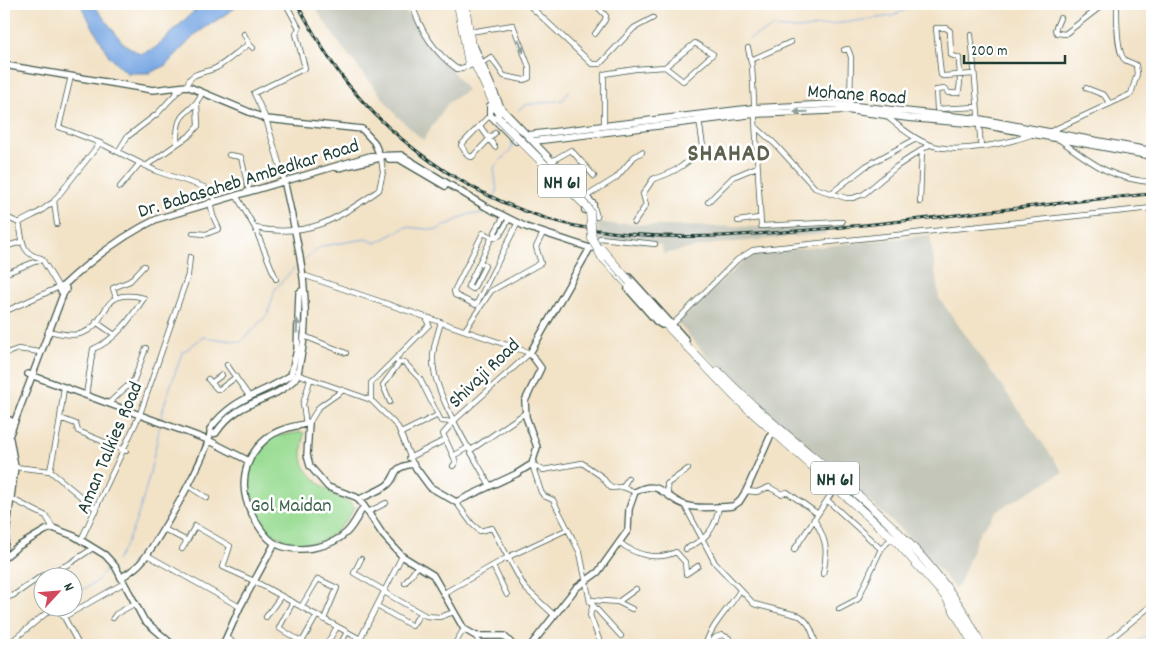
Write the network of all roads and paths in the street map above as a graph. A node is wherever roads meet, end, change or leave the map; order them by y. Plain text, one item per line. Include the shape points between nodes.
1 (286, 4) edge
2 (412, 4) edge
3 (458, 4) edge
4 (476, 4) edge
5 (528, 4) edge
6 (595, 4) edge
7 (1104, 4) edge
8 (1117, 4) edge
9 (465, 5) edge
10 (653, 18) dead end
11 (1060, 18) dead end
12 (470, 32) junction
13 (244, 34) dead end
14 (595, 34) dead end
15 (971, 35) dead end
16 (791, 42) dead end
17 (468, 45) junction
18 (748, 48) dead end
19 (844, 50) dead end
20 (752, 60) junction
21 (482, 64) junction
22 (4, 65) edge
23 (470, 66) junction
24 (665, 67) junction
25 (974, 74) junction
26 (959, 75) junction
27 (71, 76) junction
28 (184, 87) junction
29 (1086, 88) dead end
30 (202, 93) junction
31 (197, 104) junction
32 (1110, 104) junction
33 (850, 107) junction
34 (977, 107) junction
35 (754, 111) junction
36 (493, 112) junction
37 (886, 116) junction
38 (913, 116) junction
39 (698, 118) junction
40 (266, 119) junction
41 (979, 121) junction
42 (480, 126) junction
43 (604, 126) junction
44 (756, 127) junction
45 (495, 133) dead end
46 (1034, 134) junction
47 (1048, 134) junction
48 (528, 135) junction
49 (916, 138) junction
50 (1059, 138) junction
51 (489, 139) junction
52 (534, 141) junction
53 (100, 143) junction
54 (176, 144) junction
55 (929, 145) junction
56 (495, 147) dead end
57 (981, 147) junction
58 (922, 149) junction
59 (566, 150) dead end
60 (5, 151) edge
61 (1152, 151) edge
62 (118, 152) junction
63 (642, 152) dead end
64 (229, 155) dead end
65 (1152, 156) edge
66 (380, 157) junction
67 (552, 160) junction
68 (4, 162) edge
69 (140, 163) junction
70 (146, 166) junction
71 (757, 167) junction
72 (594, 176) dead end
73 (285, 182) junction
74 (1152, 182) edge
75 (120, 188) dead end
76 (249, 191) junction
77 (830, 194) junction
78 (237, 196) junction
79 (587, 196) junction
80 (54, 202) junction
81 (708, 202) dead end
82 (920, 202) dead end
83 (212, 203) junction
84 (593, 204) junction
85 (1152, 208) edge
86 (4, 216) edge
87 (597, 217) dead end
88 (759, 218) junction
89 (506, 219) junction
90 (738, 221) dead end
91 (19, 222) junction
92 (842, 222) dead end
93 (634, 223) dead end
94 (57, 224) dead end
95 (516, 226) junction
96 (255, 228) junction
97 (295, 231) junction
98 (193, 233) dead end
99 (542, 234) junction
100 (494, 237) junction
101 (21, 242) junction
102 (655, 244) dead end
103 (4, 247) edge
104 (589, 249) junction
105 (190, 257) dead end
106 (42, 258) junction
107 (480, 262) junction
108 (144, 266) dead end
109 (474, 273) junction
110 (4, 274) edge
111 (303, 275) junction
112 (480, 276) junction
113 (276, 279) dead end
114 (62, 288) junction
115 (303, 290) junction
116 (116, 298) junction
117 (4, 312) edge
118 (430, 318) junction
119 (96, 322) junction
120 (441, 322) junction
121 (670, 324) junction
122 (465, 330) junction
123 (48, 331) junction
124 (115, 335) junction
125 (304, 336) junction
126 (297, 342) junction
127 (304, 343) junction
128 (146, 348) dead end
129 (38, 352) junction
130 (346, 353) dead end
131 (530, 353) junction
132 (4, 354) edge
133 (397, 361) junction
134 (227, 365) dead end
135 (711, 368) junction
136 (296, 370) junction
137 (383, 372) junction
138 (30, 374) junction
139 (222, 375) dead end
140 (236, 377) junction
141 (388, 377) junction
142 (289, 380) junction
143 (310, 380) junction
144 (64, 387) junction
145 (342, 391) junction
146 (86, 395) junction
147 (249, 398) junction
148 (371, 400) junction
149 (390, 402) dead end
150 (108, 404) junction
151 (526, 413) junction
152 (141, 415) junction
153 (438, 415) junction
154 (60, 418) junction
155 (454, 422) junction
156 (307, 423) junction
157 (774, 428) junction
158 (401, 433) junction
159 (7, 437) edge
160 (210, 437) junction
161 (785, 437) junction
162 (445, 440) junction
163 (768, 446) junction
164 (470, 449) junction
165 (125, 450) junction
166 (453, 456) junction
167 (409, 458) junction
168 (247, 460) junction
169 (413, 464) junction
170 (532, 464) junction
171 (453, 466) dead end
172 (15, 467) junction
173 (688, 468) dead end
174 (50, 471) junction
175 (628, 478) dead end
176 (838, 484) junction
177 (187, 485) junction
178 (490, 486) junction
179 (623, 487) junction
180 (746, 491) junction
181 (635, 492) junction
182 (668, 495) junction
183 (207, 498) dead end
184 (9, 499) edge
185 (360, 499) junction
186 (827, 500) junction
187 (456, 502) junction
188 (386, 503) dead end
189 (685, 506) junction
190 (719, 507) junction
191 (366, 509) junction
192 (96, 510) junction
193 (816, 517) junction
194 (4, 519) edge
195 (53, 528) junction
196 (164, 529) junction
197 (566, 530) junction
198 (895, 535) junction
199 (82, 541) junction
200 (187, 541) junction
201 (702, 541) junction
202 (619, 542) junction
203 (275, 543) junction
204 (93, 548) junction
205 (182, 549) dead end
206 (686, 549) dead end
207 (4, 550) edge
208 (794, 550) dead end
209 (881, 550) junction
210 (147, 556) junction
211 (402, 556) junction
212 (508, 557) junction
213 (4, 558) edge
214 (361, 559) dead end
215 (65, 566) edge
216 (418, 566) junction
217 (492, 566) junction
218 (698, 566) dead end
219 (823, 574) dead end
220 (123, 580) junction
221 (254, 581) junction
222 (585, 581) junction
223 (32, 583) edge
224 (404, 583) dead end
225 (636, 589) dead end
226 (384, 591) junction
227 (739, 592) dead end
228 (444, 593) junction
229 (507, 595) dead end
230 (281, 596) junction
231 (4, 599) edge
232 (590, 600) junction
233 (293, 602) junction
234 (618, 602) junction
235 (134, 604) junction
236 (593, 605) junction
237 (1152, 605) edge
238 (377, 606) junction
239 (240, 607) junction
240 (302, 607) junction
241 (839, 609) dead end
242 (632, 610) dead end
243 (454, 612) junction
244 (420, 614) junction
245 (553, 614) junction
246 (316, 615) junction
247 (44, 616) edge
248 (64, 617) joint
249 (266, 617) dead end
250 (113, 618) dead end
251 (324, 619) junction
252 (337, 627) junction
253 (464, 629) junction
254 (347, 632) junction
255 (4, 636) edge
256 (476, 636) junction
257 (621, 636) dead end
258 (228, 638) junction
259 (360, 639) junction
260 (10, 644) edge
261 (79, 645) edge
262 (172, 645) edge
263 (223, 645) edge
264 (236, 645) edge
265 (326, 645) edge
266 (340, 645) edge
267 (358, 645) edge
268 (454, 645) edge
269 (480, 645) edge
270 (513, 645) edge
271 (531, 645) edge
272 (600, 645) edge
273 (706, 645) edge
274 (731, 645) edge
275 (816, 645) edge
276 (974, 645) edge
277 (981, 645) edge
278 (1103, 645) edge

1 - 40 street via 299,28 296,34 305,68 254,93
2 - 23 street via 422,30 437,51 457,69
3 - 17 highway, NH 61
4 - 9 street
5 - 10 street via 592,64 600,64 634,28
6 - 14 street via 606,16
7 - 11 street via 1065,34 1055,30
8 - 32 street via 1120,52 1123,59 1136,65 1137,74 1131,94
9 - 12 highway, NH 61
12 - 17 highway, NH 61
12 -> 21 street via 513,25 529,67 529,78 504,76 491,57
13 - 28 street via 251,46 216,68 190,78
15 - 25 street
16 - 20 street
17 - 21 main road via 474,46
17 - 23 highway, NH 61 via 466,55
17 - 36 highway, NH 61
18 - 20 street
19 - 33 street via 848,48 851,58
20 - 35 street
21 - 48 main road via 501,108
22 - 27 street
23 - 36 highway, NH 61
24 - 24 street via 695,43 713,54 683,81
24 - 43 street via 604,74
25 - 26 street
25 - 34 street
26 - 26 street via 959,58 951,54 950,31 937,27 941,75
26 - 34 street via 958,93 948,93 946,88 936,90 937,109
27 - 28 street via 153,90
27 - 53 street via 59,127
28 - 30 street
28 - 62 street via 127,137
29 - 32 street via 1104,95
30 - 31 street
30 - 40 street
31 - 54 street via 176,125
31 - 54 street via 198,126
32 - 47 street
33 - 35 main road, Mohane Road
33 - 37 main road, Mohane Road
33 - 38 main road, Mohane Road
34 - 41 street
35 - 39 main road, Mohane Road
35 - 44 street
36 - 42 street
36 - 84 main road via 511,136 585,210
36 - 121 highway, NH 61, bridge via 592,208 599,246
37 - 38 main road, Mohane Road
37 - 49 street
38 - 41 main road, Mohane Road
39 - 43 main road, Mohane Road
39 - 52 main road, Mohane Road
39 - 93 street via 703,146 690,162 669,175 653,179 643,194 646,205
40 - 66 street via 362,129 374,142
40 - 73 street
41 - 46 main road, Mohane Road
41 - 47 main road, Mohane Road
41 - 57 street
42 - 51 street
42 - 51 street via 461,146 468,156 472,157
43 - 48 main road, Mohane Road
44 - 71 street
44 - 77 street via 776,144 807,181
45 - 51 street
46 - 47 main road, Mohane Road
46 - 57 street
47 - 50 main road, Mohane Road
47 - 61 main road, Mohane Road
48 - 52 main road
49 - 55 street
49 - 77 street via 866,166
50 - 65 main road, Mohane Road
50 - 74 street via 1107,172
51 - 56 street
52 - 67 main road
53 - 62 street
53 - 80 street
54 - 70 street
55 - 57 street
55 - 58 street
58 - 77 street via 858,197
58 - 82 street
59 - 67 street
60 - 68 street
62 - 69 street
63 - 79 street via 616,178
64 - 76 street via 241,157
66 - 73 street, Dr. Babasaheb Ambedkar Road via 354,160
66 - 89 street, Dr. Babasaheb Ambedkar Road via 401,155
66 - 97 street via 383,172 378,191 321,226
67 - 72 street via 571,150
67 - 79 main road
69 - 70 street
69 - 75 street
70 - 83 street via 204,187
71 - 81 street via 733,177
71 - 88 street
73 - 76 street, Dr. Babasaheb Ambedkar Road
73 - 78 street, Dr. Babasaheb Ambedkar Road
73 - 97 street
76 - 78 street, Dr. Babasaheb Ambedkar Road
78 - 83 street, Dr. Babasaheb Ambedkar Road
78 - 96 street
79 - 84 main road
80 - 91 street
80 - 94 street
83 - 98 street via 219,230
83 - 114 street, Dr. Babasaheb Ambedkar Road via 147,225 125,237
84 - 87 street
85 - 121 street via 753,250 737,260
86 - 91 street
88 - 90 street
88 - 92 street via 761,226
89 - 95 street, Dr. Babasaheb Ambedkar Road
89 - 99 street, Dr. Babasaheb Ambedkar Road
89 - 100 street via 500,235
91 - 101 street
95 - 99 street, Dr. Babasaheb Ambedkar Road
95 - 100 street via 475,305 454,292 483,233
96 - 97 street
96 - 113 street
97 - 111 street
99 - 104 street, Dr. Babasaheb Ambedkar Road
99 - 122 street via 536,247 541,263 491,291
100 - 107 street
101 - 103 street
101 - 106 street via 30,254
102 - 104 street via 600,238
104 - 121 street via 659,324
104 - 121 street via 604,249
104 - 131 street, Shivaji Road
105 - 152 street, Aman Talkies Road via 188,275
106 - 110 street
106 - 114 street
107 - 109 street
107 - 112 street via 485,265
108 - 116 street via 130,281 113,288
109 - 112 street
109 - 112 street via 468,286 473,289
111 - 115 street
111 - 118 street
114 - 117 street
114 - 123 street, Dr. Babasaheb Ambedkar Road
114 - 129 street, Dr. Babasaheb Ambedkar Road
115 - 125 street
126 -> 115 street via 299,293
116 - 119 street
116 - 124 street via 131,294 144,298
118 - 120 street
118 - 133 street via 427,321 429,325
119 - 123 street via 81,334
119 - 124 street
120 - 122 street
120 - 155 street via 432,358 433,368
121 - 135 highway, NH 61
121 - 135 highway, NH 61
122 - 131 street
123 - 129 street, Dr. Babasaheb Ambedkar Road
124 - 146 street via 93,349
125 - 127 street
125 - 130 street
126 - 127 street
126 - 136 street
127 - 136 street
128 - 150 street via 134,380
129 - 132 street via 18,350
129 - 138 street, Dr. Babasaheb Ambedkar Road
131 - 151 street via 541,368 525,401
131 - 155 street, Shivaji Road
133 - 137 street
133 - 141 street
133 - 153 street via 404,362 420,379
134 - 140 street
135 - 157 highway, NH 61
136 - 142 street
136 - 143 street
137 - 141 street
137 - 148 street via 370,383
138 - 144 street
138 - 159 street, Dr. Babasaheb Ambedkar Road
139 - 140 street via 210,381 220,389
140 - 147 street
141 - 149 street via 382,388
142 - 147 street
142 - 147 street via 256,400
143 - 145 street
143 - 156 street via 302,404
144 - 146 street
144 - 154 street
145 - 148 street
145 - 156 street via 319,407
146 - 150 street
147 - 160 street via 222,419 216,433
148 - 158 street
150 - 152 street
151 - 164 street
151 - 170 street via 537,447
152 - 160 street
152 - 165 street, Aman Talkies Road
153 - 155 street via 443,423
153 - 158 street
154 - 165 street via 76,424 78,431
154 - 174 street
155 - 162 street, Shivaji Road via 443,434
155 - 164 street
156 - 168 street via 267,438
156 - 185 street via 306,455 310,466 328,487
157 - 161 highway, NH 61
157 - 163 street
158 - 167 street
159 - 172 street
159 - 184 street
160 - 168 street
160 - 177 street
161 - 163 street
161 - 176 highway, NH 61
162 - 166 street
162 - 167 street
163 - 180 street
164 - 166 street
164 - 178 street
165 - 192 street, Aman Talkies Road
166 - 171 street via 456,462
167 - 169 street
168 - 203 street via 244,483 248,508 259,527
169 - 185 street via 395,470 388,484
169 - 187 street via 430,488
170 - 178 street
170 - 179 street via 543,470 582,463 611,488
170 - 197 street via 541,492 553,500
172 - 174 street
172 - 184 street
173 - 182 street via 668,484
174 - 192 street
175 - 179 street
176 - 186 street
176 - 198 highway, NH 61
177 - 183 street
177 - 196 street
178 - 187 street
179 - 181 street
180 - 190 street via 736,504
180 - 193 street via 758,492 770,487 781,494 787,492
181 - 182 street via 644,487 655,487
181 - 202 street via 629,509 628,530
182 - 189 street
184 - 194 street
184 - 195 street via 46,516
184 - 207 street
185 - 191 street
186 - 193 street
186 - 209 street
187 - 212 street via 480,530 492,528
188 - 191 street
189 - 190 street
189 - 201 street
190 - 201 street via 714,527
191 - 203 street via 347,532 325,546 292,548
191 - 211 street via 383,536
192 - 199 street, Aman Talkies Road
193 - 208 street
193 - 219 street via 826,544
195 - 199 street
195 - 213 street via 17,547
196 - 200 street
196 - 210 street
197 - 212 street
197 - 222 street via 580,553
198 - 209 street
198 - 276 highway, NH 61 via 946,597
198 - 277 highway, NH 61 via 923,558 951,593
199 - 204 street
200 - 205 street
200 - 221 street via 195,526 230,546 223,567
201 - 206 street
201 - 275 street via 715,563 754,604 800,616 812,630
202 - 218 street via 637,554 669,555 676,552 685,562 686,574
202 - 222 street via 598,572
203 - 221 street
204 - 215 street
204 - 220 street via 115,566
209 - 241 street via 858,600
210 - 220 street
210 - 239 street
211 - 216 street
211 - 226 street
212 - 217 street
212 - 245 street via 525,588
214 - 226 street via 354,573
216 - 224 street
216 - 228 street via 433,575
217 - 228 street
217 - 229 street
220 - 235 street
220 - 248 street
221 - 230 street
221 - 239 street
222 - 232 street
222 - 245 street
223 - 231 street
225 - 234 street
226 - 238 street
226 - 244 street
227 - 273 street via 714,626
228 - 243 street
230 - 233 street
230 - 249 street
232 - 234 street
232 - 236 street
233 - 240 street
233 - 246 street via 279,628 300,641
234 - 242 street
235 - 250 street
235 - 262 street via 144,620
236 - 257 street
236 - 272 street via 590,615
237 - 278 street
238 - 244 street via 412,626
238 - 259 street
239 - 258 street
240 - 246 street
240 - 251 street via 318,579 337,588
243 - 244 street via 434,618
243 - 253 street
245 - 271 street
246 - 251 street
247 - 260 street
248 - 261 street
251 - 252 street
252 - 254 street
252 - 265 street
253 - 256 street
253 - 268 street
254 - 259 street
254 - 266 street
255 - 260 street
256 - 269 street
256 - 270 street via 504,636
258 - 263 street
258 - 264 street
259 - 267 street
273 - 274 street via 722,635 729,638

